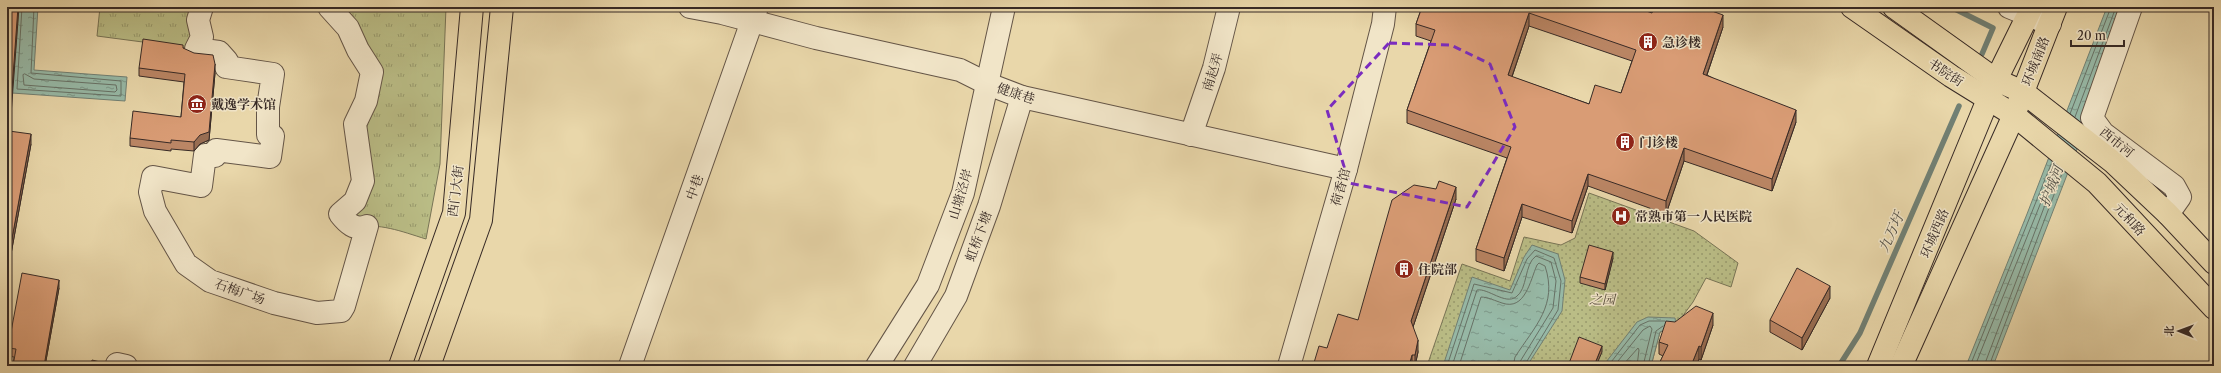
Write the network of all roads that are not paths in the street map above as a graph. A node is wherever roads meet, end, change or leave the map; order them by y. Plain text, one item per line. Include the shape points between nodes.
1 (202, 7) edge
2 (329, 7) edge
3 (472, 7) edge
4 (502, 7) edge
5 (690, 7) edge
6 (1004, 7) edge
7 (1229, 7) edge
8 (1385, 7) edge
9 (1852, 7) edge
10 (1894, 7) edge
11 (2009, 7) edge
12 (2131, 7) edge
13 (2030, 11) edge
14 (755, 14) edge
15 (2053, 16) edge
16 (988, 84) junction
17 (1993, 90) junction
18 (2023, 92) junction
19 (1022, 97) junction
20 (2014, 115) junction
21 (1191, 135) junction
22 (2040, 137) joint
23 (1346, 170) junction
24 (2168, 214) junction
25 (2214, 263) edge
26 (2214, 308) edge
27 (400, 366) edge
28 (429, 366) edge
29 (630, 366) edge
30 (877, 366) edge
31 (914, 366) edge
32 (1289, 366) edge
33 (1878, 366) edge
34 (1901, 366) edge

1 - 2 street, 石梅广场 via 198,20 202,37 196,49 219,52 227,61 226,67 273,74 268,107 268,135 273,136 270,157 216,150 214,156 205,155 201,186 153,177 150,192 155,211 186,264 210,281 274,303 317,313 341,311 344,306 367,226 353,227 340,214 355,201 363,181 355,124 366,102 372,72 348,28
3 - 27 main road, 西门大街 via 454,213
4 - 28 main road via 481,220
5 - 14 street, 健康巷
6 - 16 street, 山塘泾岸
7 - 21 street, 南赵弄 via 1214,68
8 - 23 street, 荷香馆
9 - 17 main road, 书院街 via 1951,76
10 - 17 main road, 书院街
11 - 13 street
12 - 24 street, 西市河 via 2092,118 2103,133 2174,186 2180,198
13 - 15 street
13 - 17 main road, 环城南路
14 - 16 street, 健康巷 via 816,38 960,70
14 - 29 street, 中巷
15 - 18 main road, 环城南路
16 - 19 street, 健康巷
16 - 30 street, 山塘泾岸 via 962,193 928,284
17 - 18 main road, 书院街
17 - 20 main road, 书院街
17 - 33 main road, 环城西路
18 - 20 main road, 环城南路
18 - 24 main road, 书院街 via 2113,162
19 - 21 street, 健康巷
19 - 31 street, 虹桥下塘 via 989,206 956,296
20 - 22 main road, 书院街
20 - 34 main road, 环城西路
21 - 23 street, 健康巷
22 - 26 main road, 元和路 via 2097,183
23 - 32 street, 荷香馆
24 - 25 main road

